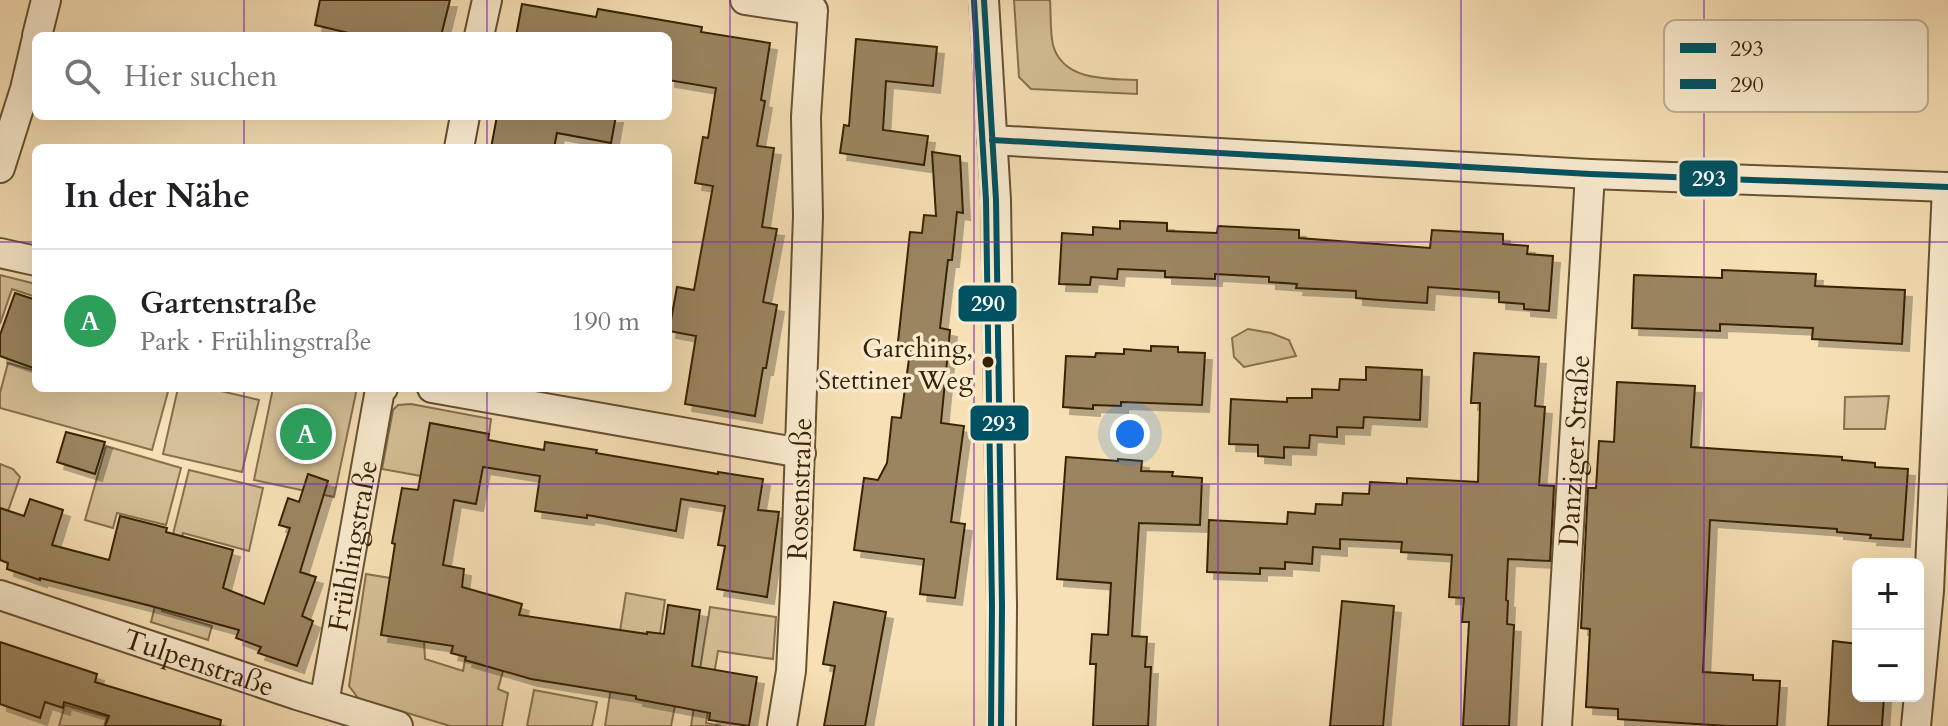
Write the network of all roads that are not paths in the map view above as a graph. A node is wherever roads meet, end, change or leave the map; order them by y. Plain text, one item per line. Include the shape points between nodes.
1 (46, 0) edge
2 (487, 0) edge
3 (745, 0) edge
4 (984, 0) edge
5 (38, 32) edge
6 (480, 32) edge
7 (32, 59) edge
8 (464, 120) edge
9 (992, 140) junction
10 (460, 144) edge
11 (0, 168) edge
12 (1590, 174) junction
13 (1947, 187) edge
14 (0, 253) edge
15 (32, 260) edge
16 (380, 392) edge
17 (455, 392) edge
18 (801, 453) junction
19 (0, 595) edge
20 (324, 703) junction
21 (398, 726) edge
22 (782, 726) edge
23 (1001, 726) edge
24 (1557, 726) edge
25 (1916, 726) edge

1 - 5 street
2 - 6 street
3 - 18 street, Rosenstraße via 813,10 806,117
4 - 9 street
7 - 11 street
8 - 10 street
9 - 12 street
9 - 23 street
12 - 13 street
12 - 24 street, Danziger Straße
13 - 25 street via 1929,591
14 - 15 street
16 - 20 street, Frühlingstraße
17 - 18 street
18 - 22 street, Rosenstraße via 791,671
19 - 20 street, Tulpenstraße
20 - 21 street, Tulpenstraße

